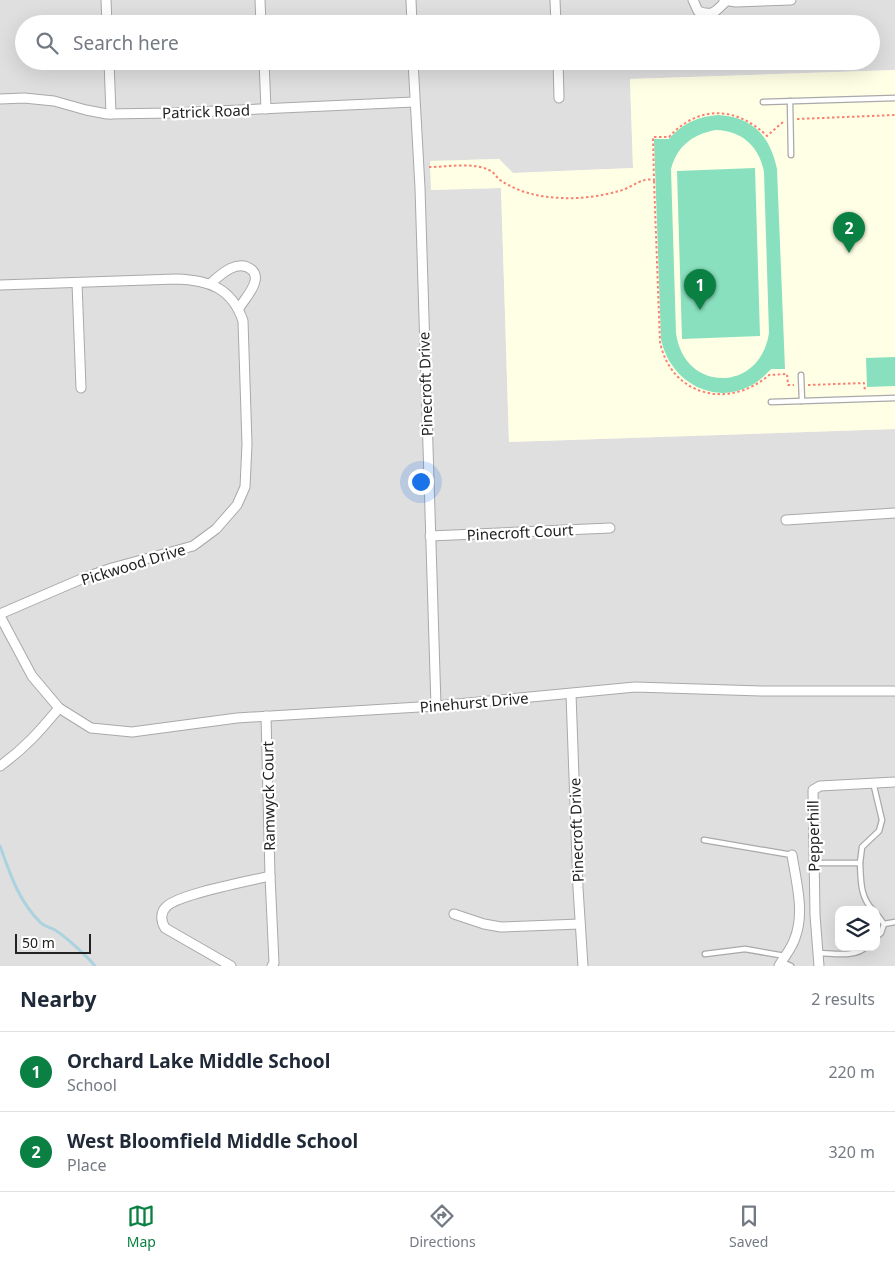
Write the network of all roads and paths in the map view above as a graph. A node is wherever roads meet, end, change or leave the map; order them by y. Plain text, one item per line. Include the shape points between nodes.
1 (106, 0) edge
2 (260, 0) edge
3 (411, 0) edge
4 (555, 0) edge
5 (692, 0) edge
6 (725, 0) edge
7 (791, 0) edge
8 (107, 15) edge
9 (261, 15) edge
10 (412, 15) edge
11 (556, 15) edge
12 (109, 70) edge
13 (264, 70) edge
14 (413, 70) edge
15 (558, 70) edge
16 (559, 98) dead end
17 (895, 98) edge
18 (0, 99) edge
19 (790, 101) junction
20 (414, 102) junction
21 (763, 102) dead end
22 (266, 109) junction
23 (111, 114) junction
24 (895, 115) edge
25 (790, 120) junction
26 (791, 155) dead end
27 (419, 168) junction
28 (654, 180) junction
29 (77, 282) junction
30 (211, 283) junction
31 (0, 285) edge
32 (238, 308) junction
33 (801, 375) dead end
34 (801, 385) junction
35 (81, 388) dead end
36 (872, 391) dead end
37 (895, 398) edge
38 (802, 401) junction
39 (771, 402) dead end
40 (895, 514) edge
41 (786, 520) dead end
42 (610, 528) dead end
43 (430, 536) junction
44 (0, 615) edge
45 (895, 691) edge
46 (571, 694) junction
47 (436, 706) junction
48 (58, 708) junction
49 (266, 716) junction
50 (0, 766) edge
51 (873, 782) junction
52 (895, 782) edge
53 (704, 840) dead end
54 (792, 855) joint
55 (814, 863) junction
56 (860, 863) junction
57 (270, 876) junction
58 (869, 906) edge
59 (454, 914) dead end
60 (880, 918) edge
61 (895, 922) edge
62 (580, 924) junction
63 (884, 924) junction
64 (880, 934) edge
65 (862, 951) edge
66 (818, 953) junction
67 (705, 954) dead end
68 (784, 962) edge
69 (231, 966) edge
70 (272, 966) edge
71 (582, 966) edge
72 (819, 966) edge

1 - 8 street
2 - 9 street
3 - 10 street
4 - 11 street
5 - 6 street via 698,11 706,14 712,14
6 - 7 street
12 - 23 street
13 - 22 street
14 - 20 street, Pinecroft Drive
15 - 16 street
17 - 19 lane
18 - 23 street, Patrick Road via 54,101
19 - 21 lane
19 - 25 lane
20 - 22 street, Patrick Road
20 - 27 street, Pinecroft Drive
22 - 23 street, Patrick Road
24 - 25 path
25 - 26 lane
25 - 28 path via 784,121 767,136 756,125 734,115 721,113 690,119 669,137 652,137
27 - 28 path via 478,166 491,170 498,179 520,191 544,197 570,198 620,191 644,179
27 - 43 street, Pinecroft Drive
28 - 34 path via 660,342 672,370 689,386 710,394 744,391 769,375 787,374 788,386
29 - 30 street via 192,279
29 - 31 street
29 - 35 street
30 - 32 street
30 - 32 street via 236,266 251,270 255,282
32 - 44 street, Pickwood Drive via 243,321 248,444 245,487 237,505 216,529 193,546 86,577
33 - 34 lane
34 - 36 path via 864,383 864,391
34 - 38 lane
37 - 38 lane
38 - 39 lane
40 - 41 street
42 - 43 street, Pinecroft Court
43 - 47 street, Pinecroft Drive
44 - 48 street, Pinehurst Drive via 32,676
45 - 46 street, Pinehurst Drive via 635,687
46 - 47 street, Pinehurst Drive
46 - 62 street, Pinecroft Drive
47 - 49 street, Pinehurst Drive
48 - 49 street, Pinehurst Drive via 91,728 132,732
48 - 50 street via 27,745
49 - 57 street, Ramwyck Court
51 - 52 street, Pepperhill
51 - 55 street, Pepperhill via 820,786 813,790
51 - 56 lane via 882,820 879,831 862,847
53 - 54 lane
54 - 68 street via 800,921
55 - 56 lane
55 - 66 street, Pepperhill
56 - 58 lane via 863,896
57 - 69 street via 182,897 167,906 162,914 165,928
57 - 70 street, Ramwyck Court
59 - 62 street via 500,927
60 - 63 lane
61 - 63 lane
62 - 71 street, Pinecroft Drive
63 - 64 lane
65 - 66 lane
66 - 72 street, Pepperhill
67 - 68 lane via 746,949

